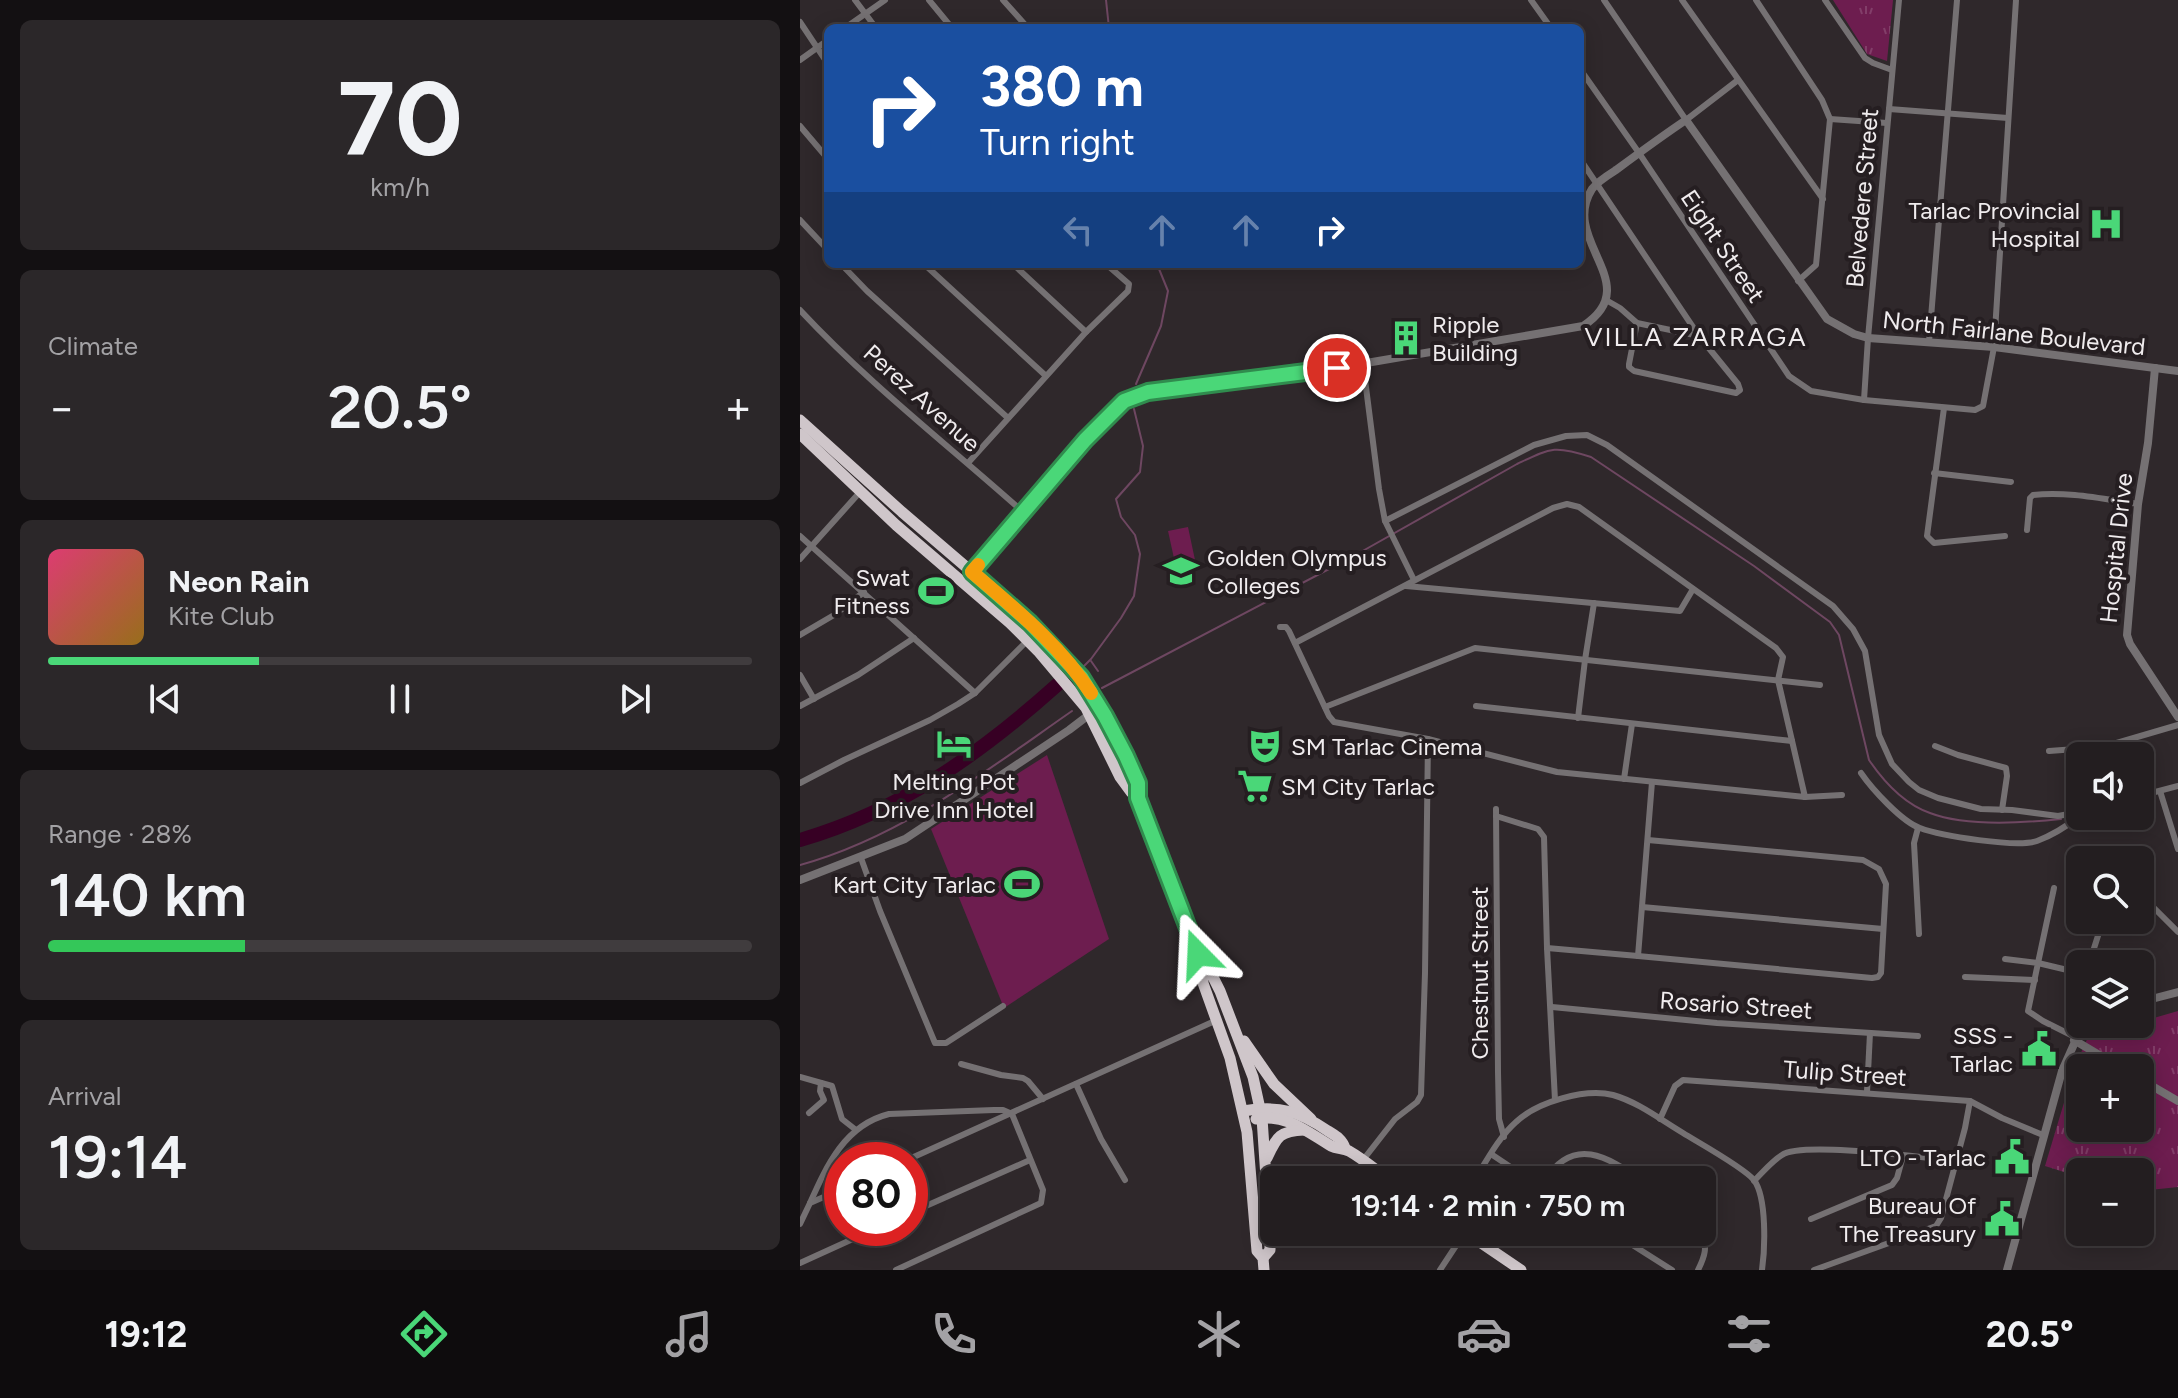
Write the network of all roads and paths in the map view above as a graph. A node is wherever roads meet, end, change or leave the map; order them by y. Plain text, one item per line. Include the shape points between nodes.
1 (855, 0) edge
2 (885, 0) edge
3 (929, 0) edge
4 (1003, 0) edge
5 (1531, 0) edge
6 (1604, 0) edge
7 (1682, 0) edge
8 (1756, 0) edge
9 (1825, 0) edge
10 (1899, 0) edge
11 (1957, 0) edge
12 (2016, 0) edge
13 (865, 14) junction
14 (800, 22) edge
15 (851, 24) edge
16 (873, 24) edge
17 (949, 24) edge
18 (1024, 24) edge
19 (1548, 24) edge
20 (824, 43) edge
21 (816, 49) junction
22 (824, 59) edge
23 (800, 60) edge
24 (1892, 70) junction
25 (1584, 75) edge
26 (1738, 80) junction
27 (1889, 109) junction
28 (1948, 114) junction
29 (2008, 118) junction
30 (1830, 119) junction
31 (1686, 120) junction
32 (1887, 123) junction
33 (800, 126) edge
34 (1639, 153) junction
35 (824, 154) edge
36 (1584, 166) edge
37 (1596, 185) junction
38 (1823, 199) junction
39 (1584, 205) edge
40 (800, 220) edge
41 (1584, 222) edge
42 (824, 246) edge
43 (845, 268) edge
44 (928, 268) edge
45 (1017, 268) edge
46 (1111, 268) edge
47 (1798, 281) junction
48 (1606, 300) junction
49 (800, 310) edge
50 (1637, 323) junction
51 (1086, 332) junction
52 (1699, 336) junction
53 (1868, 338) junction
54 (1929, 342) junction
55 (1994, 347) junction
56 (1363, 364) junction
57 (2155, 368) junction
58 (2178, 371) edge
59 (1046, 376) junction
60 (1864, 400) junction
61 (1944, 408) junction
62 (1008, 418) junction
63 (800, 420) edge
64 (800, 434) edge
65 (968, 463) junction
66 (1934, 473) junction
67 (2011, 482) dead end
68 (860, 492) junction
69 (2138, 504) junction
70 (1022, 511) junction
71 (1386, 523) junction
72 (2027, 530) dead end
73 (800, 536) edge
74 (2005, 536) dead end
75 (812, 547) junction
76 (800, 559) edge
77 (972, 572) junction
78 (1414, 580) junction
79 (963, 583) junction
80 (1406, 586) junction
81 (1693, 589) junction
82 (864, 592) junction
83 (1594, 603) junction
84 (1280, 627) dead end
85 (800, 635) edge
86 (914, 638) junction
87 (1027, 641) junction
88 (1295, 643) junction
89 (1585, 660) junction
90 (800, 675) edge
91 (1778, 680) junction
92 (1820, 685) dead end
93 (975, 693) junction
94 (814, 699) junction
95 (800, 706) edge
96 (1476, 706) dead end
97 (1325, 707) junction
98 (1090, 714) junction
99 (2178, 717) edge
100 (1578, 718) junction
101 (1632, 724) junction
102 (2178, 725) edge
103 (1428, 739) junction
104 (1792, 741) junction
105 (1935, 746) dead end
106 (2049, 751) dead end
107 (1861, 773) dead end
108 (1624, 779) junction
109 (1652, 782) junction
110 (800, 783) edge
111 (2178, 786) edge
112 (2160, 791) junction
113 (2154, 792) edge
114 (1842, 795) dead end
115 (1805, 797) junction
116 (1138, 798) junction
117 (2002, 810) junction
118 (2066, 815) edge
119 (2066, 826) edge
120 (1918, 828) junction
121 (1648, 840) junction
122 (2178, 849) edge
123 (861, 858) junction
124 (800, 880) edge
125 (2054, 888) dead end
126 (1642, 907) junction
127 (2154, 908) edge
128 (1883, 929) junction
129 (2178, 932) edge
130 (1919, 934) dead end
131 (1547, 948) junction
132 (1638, 956) junction
133 (2005, 959) dead end
134 (2038, 963) junction
135 (1203, 968) junction
136 (2066, 970) edge
137 (1965, 977) dead end
138 (2035, 980) junction
139 (2178, 992) edge
140 (2154, 998) edge
141 (1003, 1006) dead end
142 (1552, 1007) junction
143 (1217, 1020) junction
144 (1235, 1027) junction
145 (2066, 1028) edge
146 (1870, 1033) junction
147 (1918, 1036) dead end
148 (2076, 1038) edge
149 (2085, 1038) edge
150 (2104, 1054) edge
151 (961, 1064) dead end
152 (800, 1077) edge
153 (821, 1083) junction
154 (1076, 1084) junction
155 (2154, 1087) edge
156 (1867, 1092) junction
157 (1043, 1099) junction
158 (1555, 1100) junction
159 (1970, 1101) junction
160 (2178, 1101) edge
161 (809, 1113) dead end
162 (1261, 1113) junction
163 (1012, 1114) junction
164 (1244, 1116) junction
165 (1660, 1119) junction
166 (1310, 1125) junction
167 (856, 1130) junction
168 (2043, 1135) junction
169 (1504, 1137) junction
170 (928, 1151) edge
171 (1491, 1154) junction
172 (1903, 1156) junction
173 (1030, 1160) junction
174 (1363, 1160) junction
175 (1957, 1161) junction
176 (1265, 1162) junction
177 (1371, 1166) edge
178 (1483, 1166) edge
179 (1509, 1166) edge
180 (1555, 1166) edge
181 (1621, 1166) edge
182 (1125, 1180) dead end
183 (1754, 1181) junction
184 (824, 1197) edge
185 (810, 1203) junction
186 (928, 1205) edge
187 (1811, 1219) dead end
188 (800, 1224) edge
189 (837, 1246) edge
190 (1456, 1246) edge
191 (1482, 1246) edge
192 (1634, 1246) edge
193 (1705, 1246) edge
194 (800, 1263) edge
195 (1264, 1264) edge
196 (1506, 1266) edge
197 (896, 1270) edge
198 (1440, 1270) edge
199 (1521, 1270) edge
200 (1672, 1270) edge
201 (1698, 1270) edge
202 (1762, 1270) edge
203 (1814, 1270) edge
204 (2007, 1270) edge

1 - 13 street
2 - 13 street
3 - 17 street
4 - 18 street
5 - 19 street
6 - 31 street
7 - 26 street
8 - 30 street
9 - 24 street via 1865,58
10 - 24 street, Belvedere Street
11 - 28 street
12 - 29 street
13 - 15 street
13 - 16 street
14 - 21 street
20 - 21 street
21 - 22 street
21 - 23 street
24 - 27 street, Belvedere Street
25 - 34 street, Eight Street
26 - 31 street
26 - 38 street
27 - 28 street
27 - 32 street, Belvedere Street
28 - 29 street
28 - 54 street
29 - 55 street
30 - 32 street
30 - 38 street
31 - 34 street
31 - 47 street
32 - 53 street, Belvedere Street
33 - 35 street
34 - 37 street
34 - 60 street, Eight Street via 1789,376 1811,391
36 - 37 street
37 - 39 street
37 - 52 street
38 - 47 street via 1816,265
40 - 42 street
41 - 48 street via 1605,275
43 - 62 street
44 - 59 street
45 - 51 street
46 - 51 street via 1129,284 1128,291
47 - 53 street via 1827,319
48 - 50 street
48 - 56 street via 1596,318 1569,330
49 - 65 street, Perez Avenue
50 - 52 street
50 - 52 street via 1629,364 1634,371 1736,393 1738,384
51 - 59 street
53 - 54 street, North Fairlane Boulevard
53 - 60 street, Belvedere Street
54 - 55 street, North Fairlane Boulevard
55 - 57 street, North Fairlane Boulevard
55 - 61 street, Eight Street via 1983,406
56 - 70 street via 1148,392 1124,401
56 - 71 street
57 - 58 street, North Fairlane Boulevard
57 - 69 street, Hospital Drive
59 - 62 street
60 - 61 street, Eight Street
61 - 66 street
62 - 65 street
63 - 77 highway
64 - 68 highway
65 - 70 street, Perez Avenue
66 - 67 street
66 - 74 street via 1926,532 1930,540
68 - 75 street
68 - 79 highway
69 - 72 street via 2033,495
69 - 99 street, Hospital Drive via 2127,635
70 - 77 street
71 - 78 street
71 - 117 street via 1534,445 1587,435 1833,606 1865,651 1879,735 1892,764 1909,782 1961,805
73 - 75 street
75 - 76 street
75 - 82 street
77 - 79 street
77 - 116 highway via 1081,677 1126,756 1138,783
78 - 80 street
78 - 81 street via 1567,504 1579,507
79 - 87 highway
80 - 83 street
80 - 88 street
81 - 83 street via 1680,611
81 - 91 street via 1776,648 1783,657
82 - 85 street
82 - 86 street
83 - 89 street
84 - 88 street
86 - 93 street
86 - 94 street
87 - 93 street
87 - 98 highway
88 - 97 street
89 - 91 street
89 - 97 street via 1475,648
89 - 100 street
90 - 94 street
91 - 92 street
91 - 104 street
93 - 110 street
94 - 95 street
96 - 100 street
97 - 103 street via 1338,723
98 - 116 highway via 1120,777
98 - 123 street via 905,839
100 - 101 street
101 - 104 street
101 - 108 street
102 - 106 street via 2103,747
103 - 108 street via 1557,772
103 - 174 street via 1421,1095
104 - 115 street
105 - 117 street via 2006,768
107 - 120 street
108 - 109 street
109 - 115 street
109 - 121 street
111 - 112 street
112 - 113 street
112 - 122 street
114 - 115 street
116 - 135 highway
117 - 118 street
119 - 120 street via 2034,842
120 - 130 street via 1914,843
121 - 126 street
121 - 128 street via 1863,860 1884,877
123 - 124 street
123 - 141 street via 935,1043 946,1043
125 - 134 street
126 - 128 street
126 - 132 street
127 - 129 street
128 - 132 street via 1881,973 1872,978
131 - 132 street
131 - 142 street
131 - 169 street, Chestnut Street via 1543,833 1496,813 1499,1119
133 - 134 street
134 - 136 street
134 - 138 street
135 - 143 highway
135 - 144 highway via 1213,977
137 - 138 street
138 - 145 street via 2028,1011
139 - 140 street
142 - 146 street, Rosario Street
142 - 158 street
143 - 154 street
143 - 164 highway
144 - 162 highway
144 - 166 highway
146 - 147 street, Rosario Street
146 - 156 street
148 - 168 street
149 - 150 street
151 - 157 street via 1023,1078
152 - 153 street
153 - 161 street via 824,1100
153 - 167 street via 832,1086 842,1119
154 - 157 street
154 - 182 street
155 - 160 street
156 - 159 street, Tulip Street
156 - 165 street, Tulip Street via 1683,1080
157 - 163 street
158 - 165 street via 1611,1095
158 - 169 street via 1516,1122
159 - 168 street, Tulip Street
159 - 175 street
162 - 164 highway
162 - 166 highway via 1290,1110
162 - 176 highway
163 - 167 street via 889,1114
163 - 170 street
163 - 173 street
164 - 195 highway via 1257,1251
165 - 183 street
166 - 174 highway via 1342,1140
166 - 176 highway via 1283,1133
167 - 185 street via 826,1168
168 - 204 street
169 - 171 street
171 - 178 street
171 - 179 street
172 - 175 street
172 - 183 street via 1835,1150 1783,1153
172 - 187 street via 1892,1185
173 - 186 street
173 - 197 street via 1043,1190 1041,1203
174 - 177 highway
175 - 203 street via 1936,1226
176 - 195 highway via 1270,1250
180 - 181 street via 1578,1153 1592,1153
183 - 202 street via 1766,1241
184 - 185 street
185 - 188 street
189 - 194 street
190 - 198 street
191 - 196 highway
192 - 200 street
193 - 201 street
196 - 199 highway

